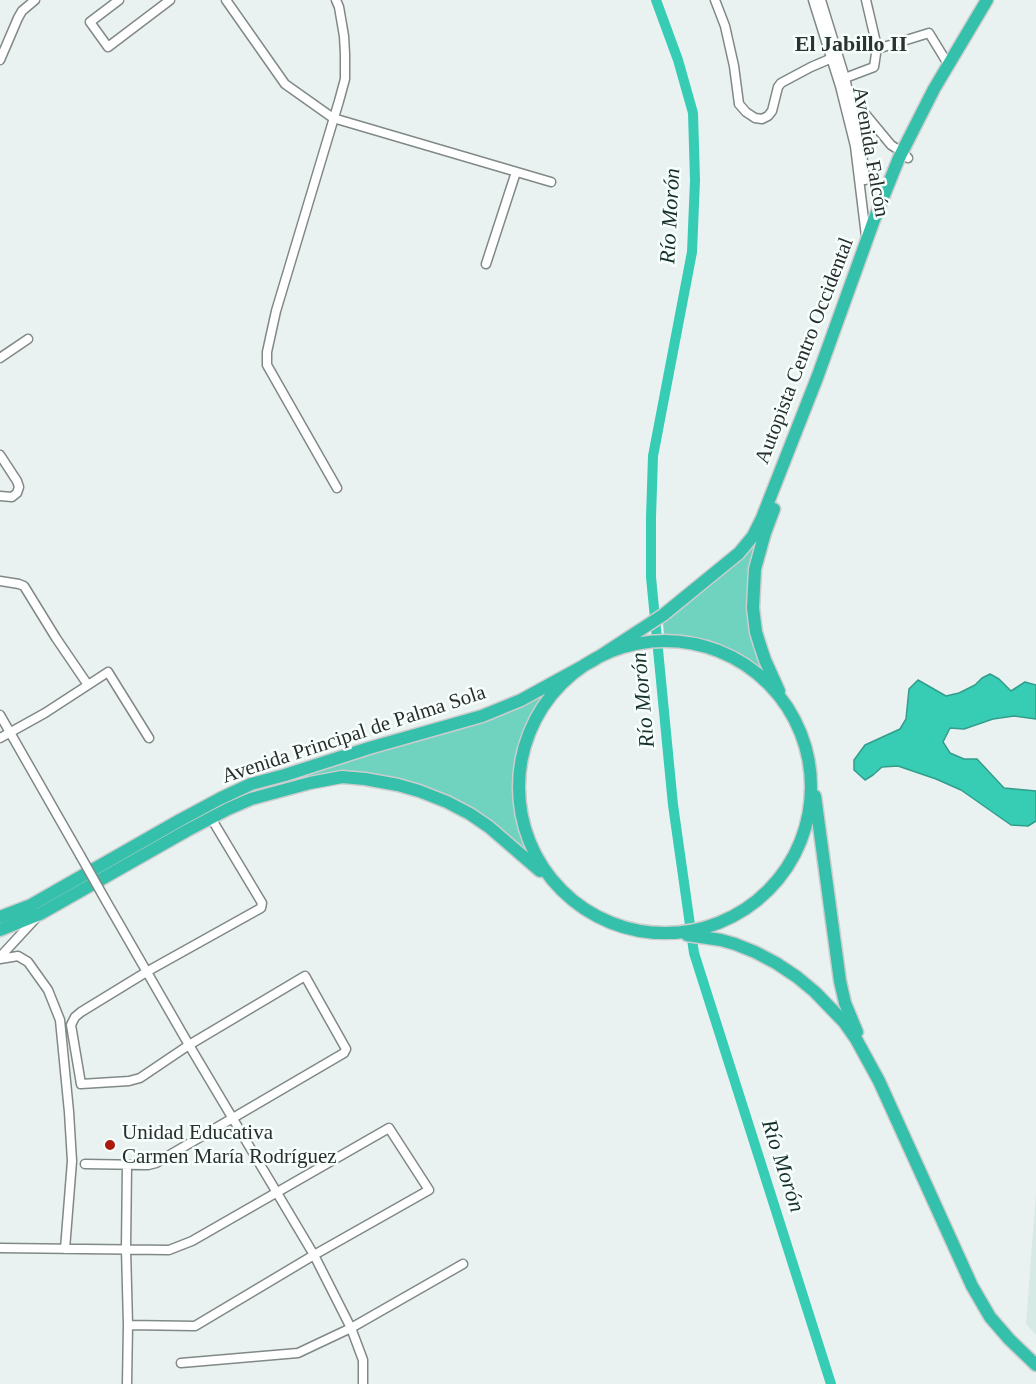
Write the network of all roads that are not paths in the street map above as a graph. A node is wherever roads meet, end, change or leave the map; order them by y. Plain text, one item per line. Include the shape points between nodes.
1 (35, 0) edge
2 (119, 0) edge
3 (170, 0) edge
4 (226, 0) edge
5 (336, 0) edge
6 (716, 0) edge
7 (813, 0) edge
8 (821, 0) edge
9 (866, 0) edge
10 (987, 0) edge
11 (996, 0) edge
12 (877, 48) junction
13 (832, 58) junction
14 (0, 60) edge
15 (948, 64) junction
16 (845, 78) junction
17 (850, 100) junction
18 (333, 118) junction
19 (905, 155) junction
20 (516, 172) junction
21 (551, 182) dead end
22 (877, 224) junction
23 (867, 242) junction
24 (486, 264) dead end
25 (28, 339) dead end
26 (0, 358) edge
27 (0, 455) edge
28 (337, 488) dead end
29 (0, 496) edge
30 (0, 581) edge
31 (594, 660) junction
32 (88, 685) junction
33 (789, 710) junction
34 (0, 715) edge
35 (10, 733) junction
36 (0, 738) edge
37 (148, 738) dead end
38 (809, 765) junction
39 (211, 818) junction
40 (562, 892) junction
41 (40, 914) junction
42 (0, 917) edge
43 (0, 930) edge
44 (698, 933) junction
45 (0, 958) edge
46 (148, 971) junction
47 (189, 1045) junction
48 (871, 1065) junction
49 (233, 1118) junction
50 (85, 1164) dead end
51 (127, 1165) junction
52 (277, 1192) junction
53 (0, 1248) edge
54 (66, 1249) junction
55 (126, 1249) junction
56 (314, 1256) junction
57 (463, 1264) dead end
58 (128, 1325) junction
59 (351, 1328) junction
60 (181, 1363) dead end
61 (1036, 1365) edge
62 (127, 1384) edge
63 (363, 1384) edge

1 - 14 street via 22,11
2 - 3 street via 90,22 108,47
4 - 18 street via 285,84
5 - 18 street via 345,79
6 - 13 street via 732,56 739,104 755,118 762,119 772,111 781,83
7 - 13 street, Avenida Falcón
8 - 16 street, Avenida Falcón
9 - 12 street
10 - 15 highway, Autopista Centro Occidental
11 - 19 highway, Autopista Centro Occidental
12 - 15 street via 929,33
12 - 16 street via 874,67
13 - 23 street, Avenida Falcón via 855,146
15 - 19 highway, Autopista Centro Occidental via 926,102
16 - 17 street, Avenida Falcón
17 - 19 street
17 - 22 street, Avenida Falcón via 861,144 869,212
18 - 20 street
18 - 28 street via 276,311 267,365
19 - 22 highway, Autopista Centro Occidental
20 - 21 street
20 - 24 street
22 - 23 highway, Autopista Centro Occidental
22 - 33 highway, Autopista Centro Occidental via 843,330 769,521 755,568 756,632
23 - 31 highway, Autopista Centro Occidental via 749,542 682,600
25 - 26 street
27 - 29 street via 18,487 12,497
30 - 32 street via 24,586
31 - 33 highway via 642,643 696,644 719,651 759,675
31 - 40 highway via 557,689 543,708 528,740 520,774 526,832 541,864
31 - 42 highway, Avenida Principal de Palma Sola via 521,700 482,716 250,784 31,905
32 - 35 street
32 - 37 street via 108,672
33 - 38 highway via 804,742
34 - 35 street
35 - 36 street
35 - 46 street, bridge
38 - 44 highway via 806,824 787,867 746,908
38 - 48 highway via 840,981
39 - 40 highway, Avenida Principal de Palma Sola via 251,798 310,783 342,777 386,782 433,795 470,814 507,841
39 - 41 highway, Avenida Principal de Palma Sola
39 - 46 street via 262,903 261,908
40 - 44 highway via 611,924 657,933
41 - 43 highway, Avenida Principal de Palma Sola
41 - 45 street
44 - 48 highway via 755,952 807,984 844,1022
45 - 54 street via 18,956 28,963 48,990 60,1020 72,1161
46 - 47 street
46 - 47 street via 75,1017 71,1025 81,1084 140,1078
47 - 49 street
47 - 49 street via 305,976 345,1053
48 - 61 highway via 972,1286 990,1317
49 - 51 street via 156,1163
49 - 52 street
50 - 51 street
51 - 55 street
52 - 55 street via 192,1242 169,1250
52 - 56 street
52 - 56 street via 389,1128 429,1190
53 - 54 street
54 - 55 street
55 - 58 street
56 - 58 street via 195,1326
56 - 59 street
57 - 59 street
58 - 62 street
59 - 60 street via 298,1353
59 - 63 street via 363,1360

